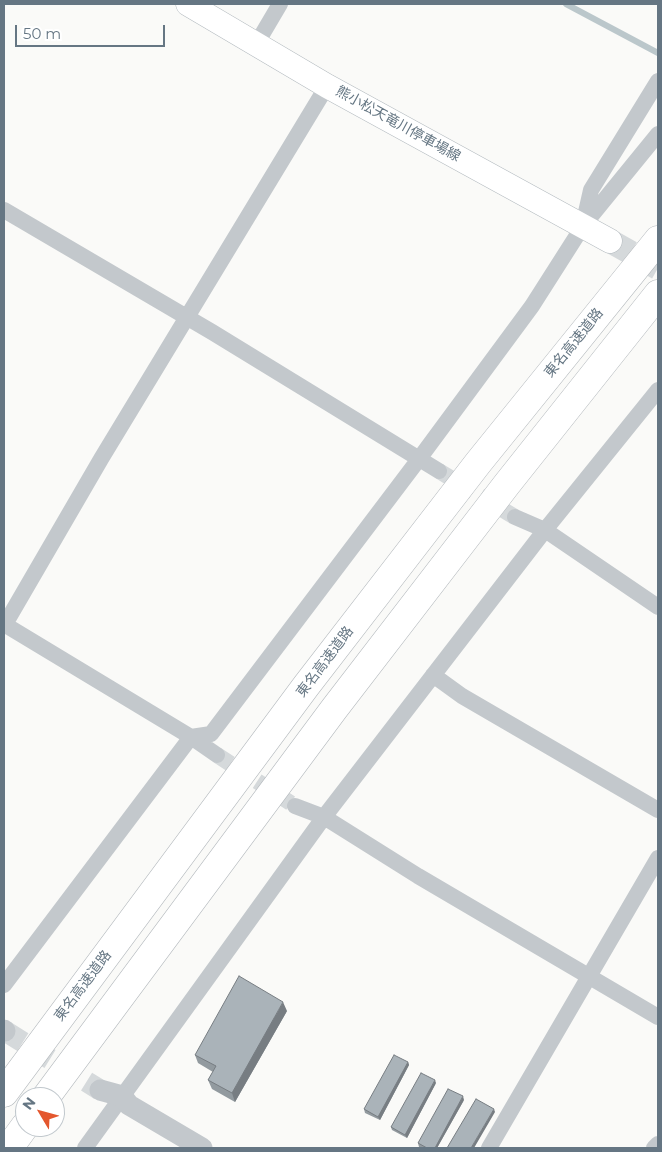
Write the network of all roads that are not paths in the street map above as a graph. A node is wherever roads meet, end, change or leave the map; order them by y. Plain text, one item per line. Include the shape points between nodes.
1 (188, 4) edge
2 (280, 4) edge
3 (257, 43) junction
4 (658, 81) edge
5 (327, 86) junction
6 (658, 134) edge
7 (4, 210) edge
8 (583, 226) junction
9 (658, 240) edge
10 (610, 241) tunnel mouth
11 (658, 294) edge
12 (186, 318) junction
13 (657, 394) edge
14 (419, 459) junction
15 (439, 471) tunnel mouth
16 (515, 517) tunnel mouth
17 (545, 530) junction
18 (658, 607) edge
19 (4, 625) edge
20 (433, 675) junction
21 (191, 737) junction
22 (217, 755) tunnel mouth
23 (295, 806) tunnel mouth
24 (658, 810) edge
25 (324, 817) junction
26 (658, 858) edge
27 (589, 976) junction
28 (4, 985) edge
29 (658, 1017) edge
30 (53, 1087) edge
31 (100, 1090) tunnel mouth
32 (4, 1093) edge
33 (122, 1096) junction
34 (17, 1137) edge
35 (658, 1144) edge
36 (9, 1148) edge
37 (85, 1148) edge
38 (202, 1148) edge
39 (489, 1148) edge
40 (654, 1148) edge

1 - 3 main road, 熊小松天竜川停車場線
2 - 3 street
3 - 5 main road, 熊小松天竜川停車場線
4 - 8 street via 591,190
5 - 8 main road, 熊小松天竜川停車場線
5 - 12 street
6 - 8 street
7 - 12 street
8 - 10 main road, 熊小松天竜川停車場線
8 - 14 street via 532,306
9 - 32 highway, 東名高速道路 via 478,463 306,686
11 - 30 highway via 334,708
12 - 14 street
12 - 19 street
13 - 17 street
14 - 15 street
14 - 21 street via 211,734
16 - 17 street
17 - 18 street
17 - 20 street
19 - 21 street
20 - 24 street via 462,696
20 - 25 street
21 - 22 street
21 - 28 street
23 - 25 street
25 - 27 street
25 - 33 street
26 - 27 street
27 - 29 street
27 - 39 street
31 - 33 street
33 - 37 street
33 - 38 street via 129,1105
34 - 36 highway
35 - 40 street

